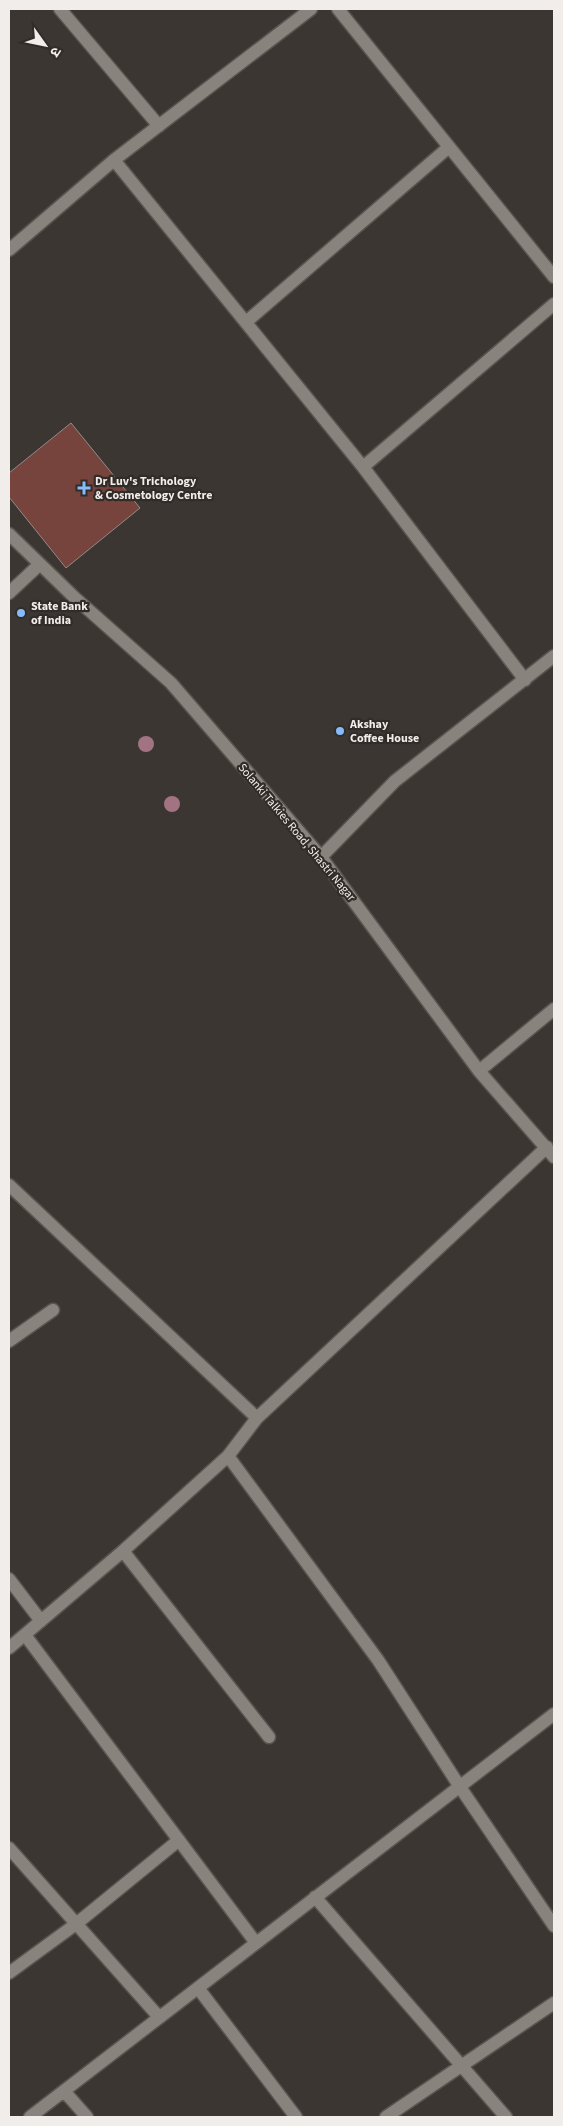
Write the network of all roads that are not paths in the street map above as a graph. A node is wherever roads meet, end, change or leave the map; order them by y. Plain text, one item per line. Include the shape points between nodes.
1 (60, 9) edge
2 (311, 9) edge
3 (338, 9) edge
4 (159, 126) junction
5 (449, 147) junction
6 (114, 160) junction
7 (9, 250) edge
8 (554, 277) edge
9 (554, 304) edge
10 (246, 322) junction
11 (363, 468) junction
12 (9, 534) edge
13 (40, 564) junction
14 (9, 593) edge
15 (554, 656) edge
16 (525, 680) junction
17 (320, 857) junction
18 (554, 1009) edge
19 (479, 1071) junction
20 (550, 1152) edge
21 (9, 1185) edge
22 (53, 1310) dead end
23 (9, 1341) edge
24 (257, 1418) junction
25 (228, 1456) junction
26 (123, 1551) junction
27 (9, 1579) edge
28 (42, 1621) junction
29 (25, 1635) junction
30 (9, 1648) edge
31 (554, 1714) edge
32 (269, 1737) dead end
33 (460, 1787) junction
34 (179, 1840) junction
35 (9, 1848) edge
36 (316, 1897) junction
37 (76, 1924) junction
38 (554, 1926) edge
39 (256, 1943) junction
40 (9, 1973) edge
41 (198, 1988) junction
42 (554, 2003) edge
43 (159, 2017) junction
44 (462, 2066) junction
45 (64, 2091) junction
46 (30, 2117) edge
47 (87, 2117) edge
48 (296, 2117) edge
49 (386, 2117) edge
50 (506, 2117) edge

1 - 4 street
2 - 4 street
3 - 5 street
4 - 6 street
5 - 8 street
5 - 10 street
6 - 7 street
6 - 10 street
9 - 11 street
10 - 11 street
11 - 16 street
12 - 13 street, Solanki Talkies Road, Shastri Nagar
13 - 14 street
13 - 17 street, Solanki Talkies Road, Shastri Nagar via 171,683
15 - 16 street
16 - 17 street via 395,781
17 - 19 street, Solanki Talkies Road, Shastri Nagar
18 - 19 street
19 - 20 street, Solanki Talkies Road, Shastri Nagar
20 - 24 street
21 - 24 street
22 - 23 street
24 - 25 street
25 - 26 street
25 - 33 street via 378,1660
26 - 28 street
26 - 32 street
27 - 28 street
28 - 29 street
29 - 30 street
29 - 34 street
31 - 33 street
33 - 36 street
33 - 38 street
34 - 37 street
34 - 39 street
35 - 37 street
36 - 39 street
36 - 44 street
37 - 40 street
37 - 43 street
39 - 41 street
41 - 43 street
41 - 48 street
42 - 44 street
43 - 45 street
44 - 49 street
44 - 50 street
45 - 46 street
45 - 47 street

